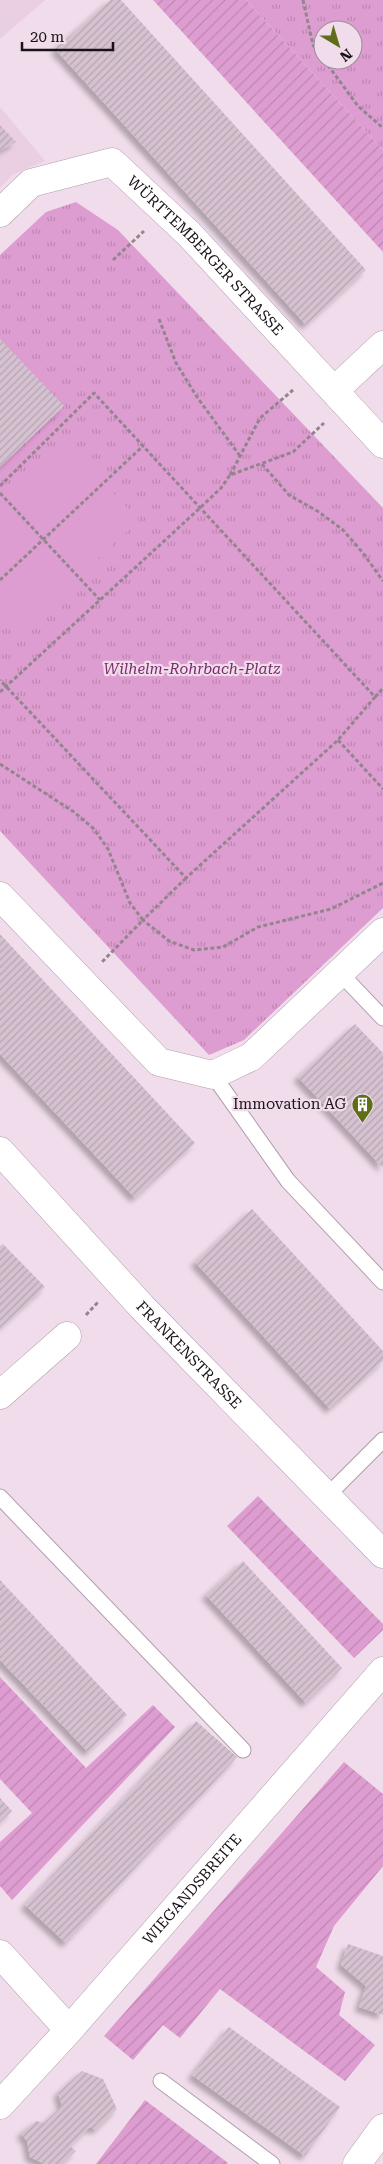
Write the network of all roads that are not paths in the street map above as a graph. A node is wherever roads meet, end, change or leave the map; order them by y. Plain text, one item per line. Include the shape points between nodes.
1 (0, 213) edge
2 (383, 345) edge
3 (335, 390) junction
4 (383, 444) edge
5 (0, 896) edge
6 (383, 932) edge
7 (340, 973) junction
8 (383, 1018) edge
9 (214, 1075) junction
10 (0, 1151) edge
11 (383, 1282) edge
12 (67, 1336) road end
13 (0, 1395) edge
14 (383, 1440) edge
15 (327, 1496) junction
16 (0, 1497) edge
17 (383, 1554) edge
18 (383, 1671) edge
19 (242, 1750) dead end
20 (0, 1954) edge
21 (69, 2030) junction
22 (161, 2081) dead end
23 (0, 2105) edge
24 (383, 2128) edge
25 (272, 2164) edge
26 (357, 2164) edge

1 - 3 street, WÜRTTEMBERGER STRASSE via 31,183 112,162 190,234
2 - 3 street
3 - 4 street, WÜRTTEMBERGER STRASSE
5 - 9 street via 159,1062
6 - 7 street
7 - 8 lane
7 - 9 street via 251,1057
9 - 11 lane via 288,1181
10 - 15 street, FRANKENSTRASSE via 118,1280
12 - 13 street
14 - 15 lane
15 - 17 street, FRANKENSTRASSE
16 - 19 lane
18 - 21 street, WIEGANDSBREITE
20 - 21 street
21 - 23 street, WIEGANDSBREITE
22 - 25 lane
24 - 26 street

